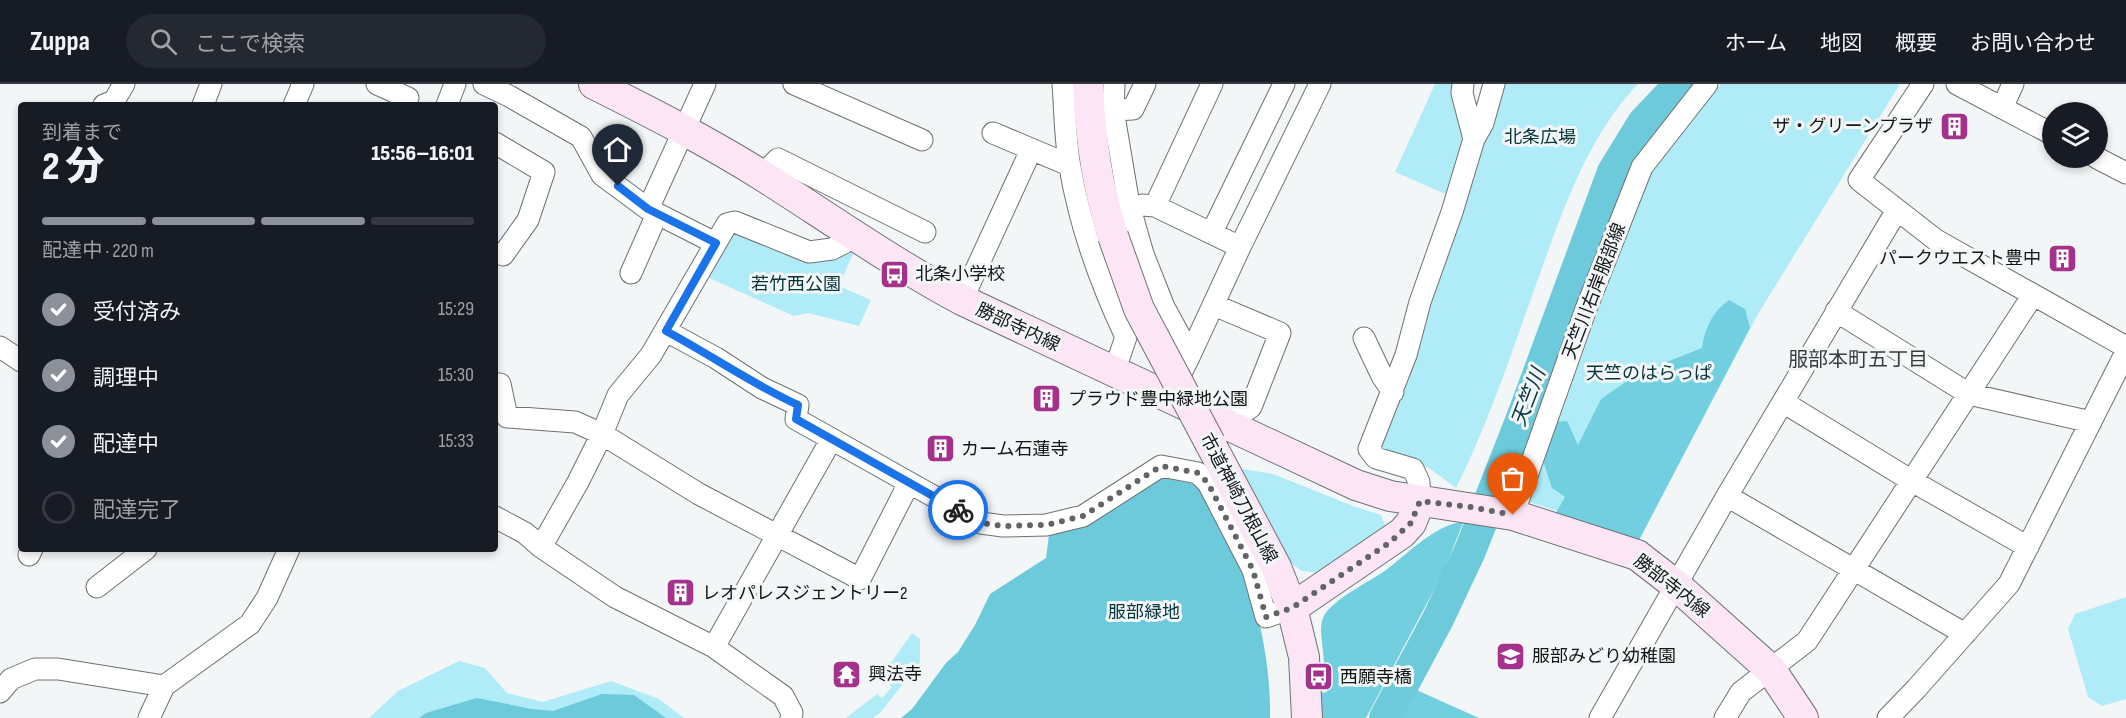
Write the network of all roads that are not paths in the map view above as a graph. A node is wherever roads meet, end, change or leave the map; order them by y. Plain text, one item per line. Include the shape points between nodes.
1 (211, 84) edge
2 (303, 84) edge
3 (377, 84) edge
4 (455, 84) edge
5 (484, 84) edge
6 (594, 84) edge
7 (705, 84) edge
8 (1063, 84) edge
9 (1088, 84) edge
10 (1114, 84) edge
11 (1145, 84) edge
12 (1212, 84) edge
13 (1284, 84) edge
14 (1320, 84) edge
15 (1463, 84) edge
16 (1494, 84) edge
17 (1707, 84) edge
18 (1923, 84) edge
19 (1957, 84) edge
20 (2013, 84) edge
21 (801, 92) edge
22 (204, 102) edge
23 (295, 102) edge
24 (406, 102) edge
25 (448, 102) edge
26 (2002, 108) junction
27 (1113, 110) junction
28 (685, 129) junction
29 (2042, 129) edge
30 (993, 133) dead end
31 (1474, 139) junction
32 (910, 141) dead end
33 (498, 145) edge
34 (1031, 150) junction
35 (2108, 164) edge
36 (1069, 165) junction
37 (2126, 173) edge
38 (762, 175) junction
39 (1129, 205) junction
40 (1155, 206) junction
41 (1897, 210) junction
42 (653, 211) junction
43 (925, 232) dead end
44 (1212, 232) junction
45 (853, 235) junction
46 (716, 243) junction
47 (1240, 247) junction
48 (503, 255) dead end
49 (631, 273) dead end
50 (2033, 295) junction
51 (962, 300) junction
52 (1214, 305) junction
53 (1836, 311) junction
54 (666, 331) junction
55 (1364, 338) dead end
56 (0, 347) edge
57 (2126, 347) edge
58 (2126, 352) edge
59 (1190, 355) junction
60 (18, 359) edge
61 (1114, 372) junction
62 (498, 384) edge
63 (1393, 392) junction
64 (1970, 394) junction
65 (1168, 397) junction
66 (1783, 402) junction
67 (2091, 422) junction
68 (602, 434) junction
69 (1218, 434) junction
70 (831, 440) junction
71 (1912, 481) junction
72 (909, 483) junction
73 (1727, 496) junction
74 (1420, 501) junction
75 (1508, 514) junction
76 (498, 518) edge
77 (778, 535) junction
78 (541, 546) junction
79 (2028, 548) junction
80 (142, 552) edge
81 (288, 552) edge
82 (1853, 567) junction
83 (1677, 586) junction
84 (97, 587) dead end
85 (1292, 608) junction
86 (1965, 634) junction
87 (714, 647) junction
88 (1772, 670) junction
89 (164, 686) junction
90 (0, 692) edge
91 (149, 718) edge
92 (791, 718) edge
93 (1307, 718) edge
94 (1600, 718) edge
95 (1725, 718) edge
96 (1803, 718) edge
97 (1888, 718) edge

1 - 22 street
2 - 23 street
3 - 24 street via 408,98
4 - 25 street
5 - 42 street via 581,137 602,175
6 - 28 street, 勝部寺内線
7 - 28 street
8 - 36 street
9 - 69 street, 市道神崎刀根山線, bridge via 1095,160 1105,209 1139,309
10 - 27 street
11 - 27 street via 1133,109
12 - 40 street
13 - 44 street
14 - 47 street
15 - 31 street
16 - 31 street
17 - 75 street, 天竺川右岸服部線 via 1642,167
18 - 41 street via 1859,180
19 - 26 street
20 - 26 street
21 - 32 street
26 - 29 street
27 - 39 street
28 - 38 street, 勝部寺内線
28 - 42 street
30 - 34 street
31 - 63 street
33 - 48 street via 544,172 528,220
34 - 36 street
34 - 51 street
35 - 37 street
36 - 61 street via 1102,286 1126,337
38 - 43 street via 778,159
38 - 45 street, 勝部寺内線
39 - 40 street
39 - 59 street via 1164,307
40 - 44 street
41 - 50 street via 1936,240
41 - 53 street
42 - 46 street
42 - 49 street
44 - 47 street
45 - 46 street via 831,249 809,252 735,222 727,224
45 - 51 street, 勝部寺内線
46 - 54 street
47 - 52 street
50 - 57 street
50 - 64 street
51 - 61 street, 勝部寺内線
52 - 59 street
52 - 69 street via 1280,333 1251,407
53 - 64 street
53 - 66 street
54 - 68 street via 618,396
54 - 70 street via 798,405 796,419
55 - 63 street
56 - 60 street
58 - 67 street
59 - 65 street
61 - 65 street, 勝部寺内線
62 - 68 street via 507,417 575,422
63 - 74 street via 1369,449 1376,458 1413,469 1419,482
64 - 67 street
64 - 71 street
65 - 69 street, 勝部寺内線
66 - 71 street
66 - 73 street
67 - 79 street
68 - 77 street via 699,494
68 - 78 street
69 - 74 street, 勝部寺内線 via 1364,488
69 - 85 street, 市道神崎刀根山線
70 - 72 street
70 - 77 street
71 - 79 street
71 - 82 street
72 - 77 street via 860,579
72 - 85 street via 981,523 1046,525 1083,516 1161,466 1198,473 1208,483 1253,570 1266,617
73 - 82 street
73 - 83 street
74 - 75 street, 勝部寺内線
74 - 85 street via 1402,533
75 - 83 street, 勝部寺内線 via 1637,555
76 - 78 street via 525,532
77 - 87 street
78 - 87 street via 615,597
79 - 86 street via 2006,588
80 - 84 street
81 - 89 street via 267,598 250,624
82 - 86 street
82 - 88 street via 1807,641
83 - 88 street, 勝部寺内線
83 - 94 street
85 - 93 street, 市道神崎刀根山線 via 1304,657
86 - 97 street
87 - 92 street via 783,696
88 - 95 street via 1741,692
88 - 96 street, 勝部寺内線
89 - 90 street via 58,669 35,669 10,679
89 - 91 street

